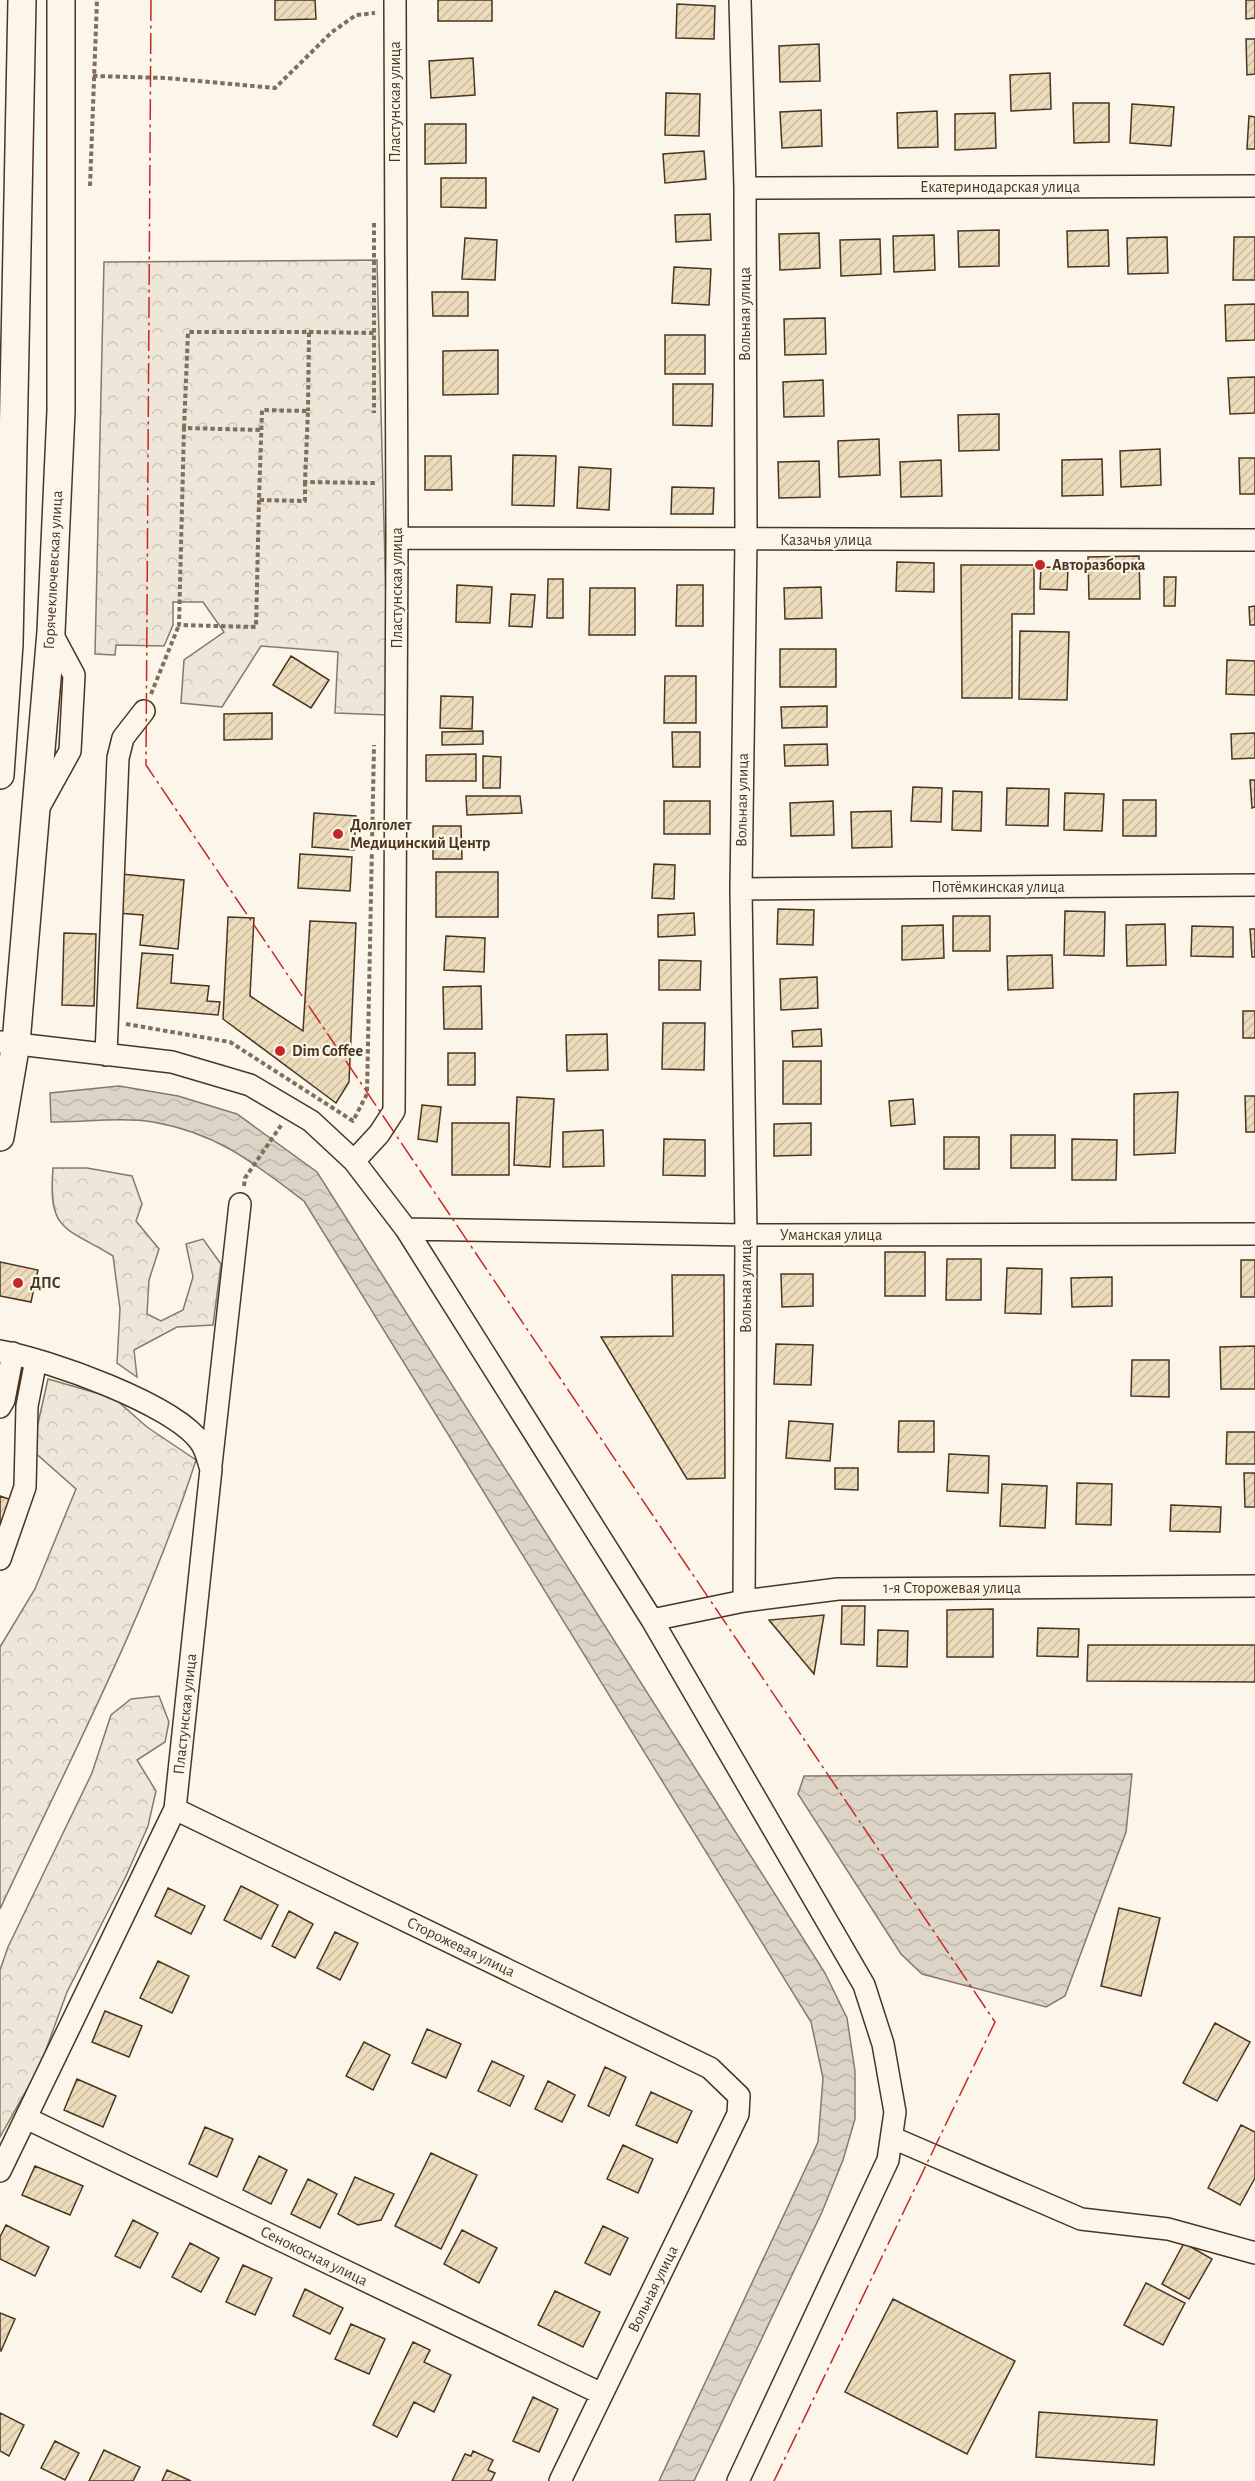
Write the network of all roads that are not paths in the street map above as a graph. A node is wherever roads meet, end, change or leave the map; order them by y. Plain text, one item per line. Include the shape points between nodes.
1 (22, 0) edge
2 (61, 0) edge
3 (740, 0) edge
4 (385, 3) edge
5 (1255, 186) edge
6 (745, 188) junction
7 (397, 538) junction
8 (746, 540) junction
9 (1255, 540) edge
10 (144, 711) road end
11 (0, 775) edge
12 (1255, 885) edge
13 (741, 889) junction
14 (8, 1042) edge
15 (106, 1055) junction
16 (0, 1137) edge
17 (354, 1161) junction
18 (240, 1204) dead end
19 (406, 1229) junction
20 (1255, 1234) edge
21 (746, 1235) junction
22 (6, 1352) edge
23 (36, 1360) junction
24 (0, 1407) edge
25 (211, 1469) junction
26 (0, 1559) edge
27 (1255, 1586) edge
28 (744, 1600) junction
29 (652, 1620) junction
30 (175, 1809) junction
31 (739, 2096) joint
32 (26, 2118) junction
33 (893, 2138) junction
34 (0, 2171) edge
35 (1255, 2253) edge
36 (602, 2394) junction
37 (560, 2481) edge
38 (738, 2481) edge

1 - 11 main road via 9,644
2 - 14 main road, Горячеключевская улица via 61,411 51,632 36,812
3 - 6 street, Вольная улица
4 - 7 street, Пластунская улица
5 - 6 street, Екатеринодарская улица
6 - 8 street, Вольная улица
7 - 8 street, Казачья улица
7 - 17 street, Пластунская улица via 394,1111
8 - 9 street, Казачья улица
8 - 13 street, Вольная улица
10 - 15 street via 123,738 118,758
12 - 13 street, Потёмкинская улица
13 - 21 street, Вольная улица
14 - 15 street
14 - 16 main road, Горячеключевская улица
15 - 17 street via 172,1062 250,1085 310,1121
17 - 19 street
18 - 25 street
19 - 21 street, Уманская улица
19 - 29 street
20 - 21 street, Уманская улица
21 - 28 street, Вольная улица
22 - 23 street, Пластунская улица
22 - 24 street
23 - 25 street, Пластунская улица via 164,1411 201,1443
23 - 26 street via 27,1406 25,1487
25 - 30 street, Пластунская улица
27 - 28 street, 1-я Сторожевая улица via 838,1589
28 - 29 street, 1-я Сторожевая улица
29 - 33 street via 864,1985 882,2044 895,2112
30 - 31 street, Сторожевая улица via 710,2068
30 - 32 street, Пластунская улица
31 - 36 street, Вольная улица via 738,2115
32 - 34 street, Пластунская улица
32 - 36 street, Сенокосная улица
33 - 35 street via 1081,2219 1168,2229
33 - 38 street via 888,2160
36 - 37 street, Вольная улица

